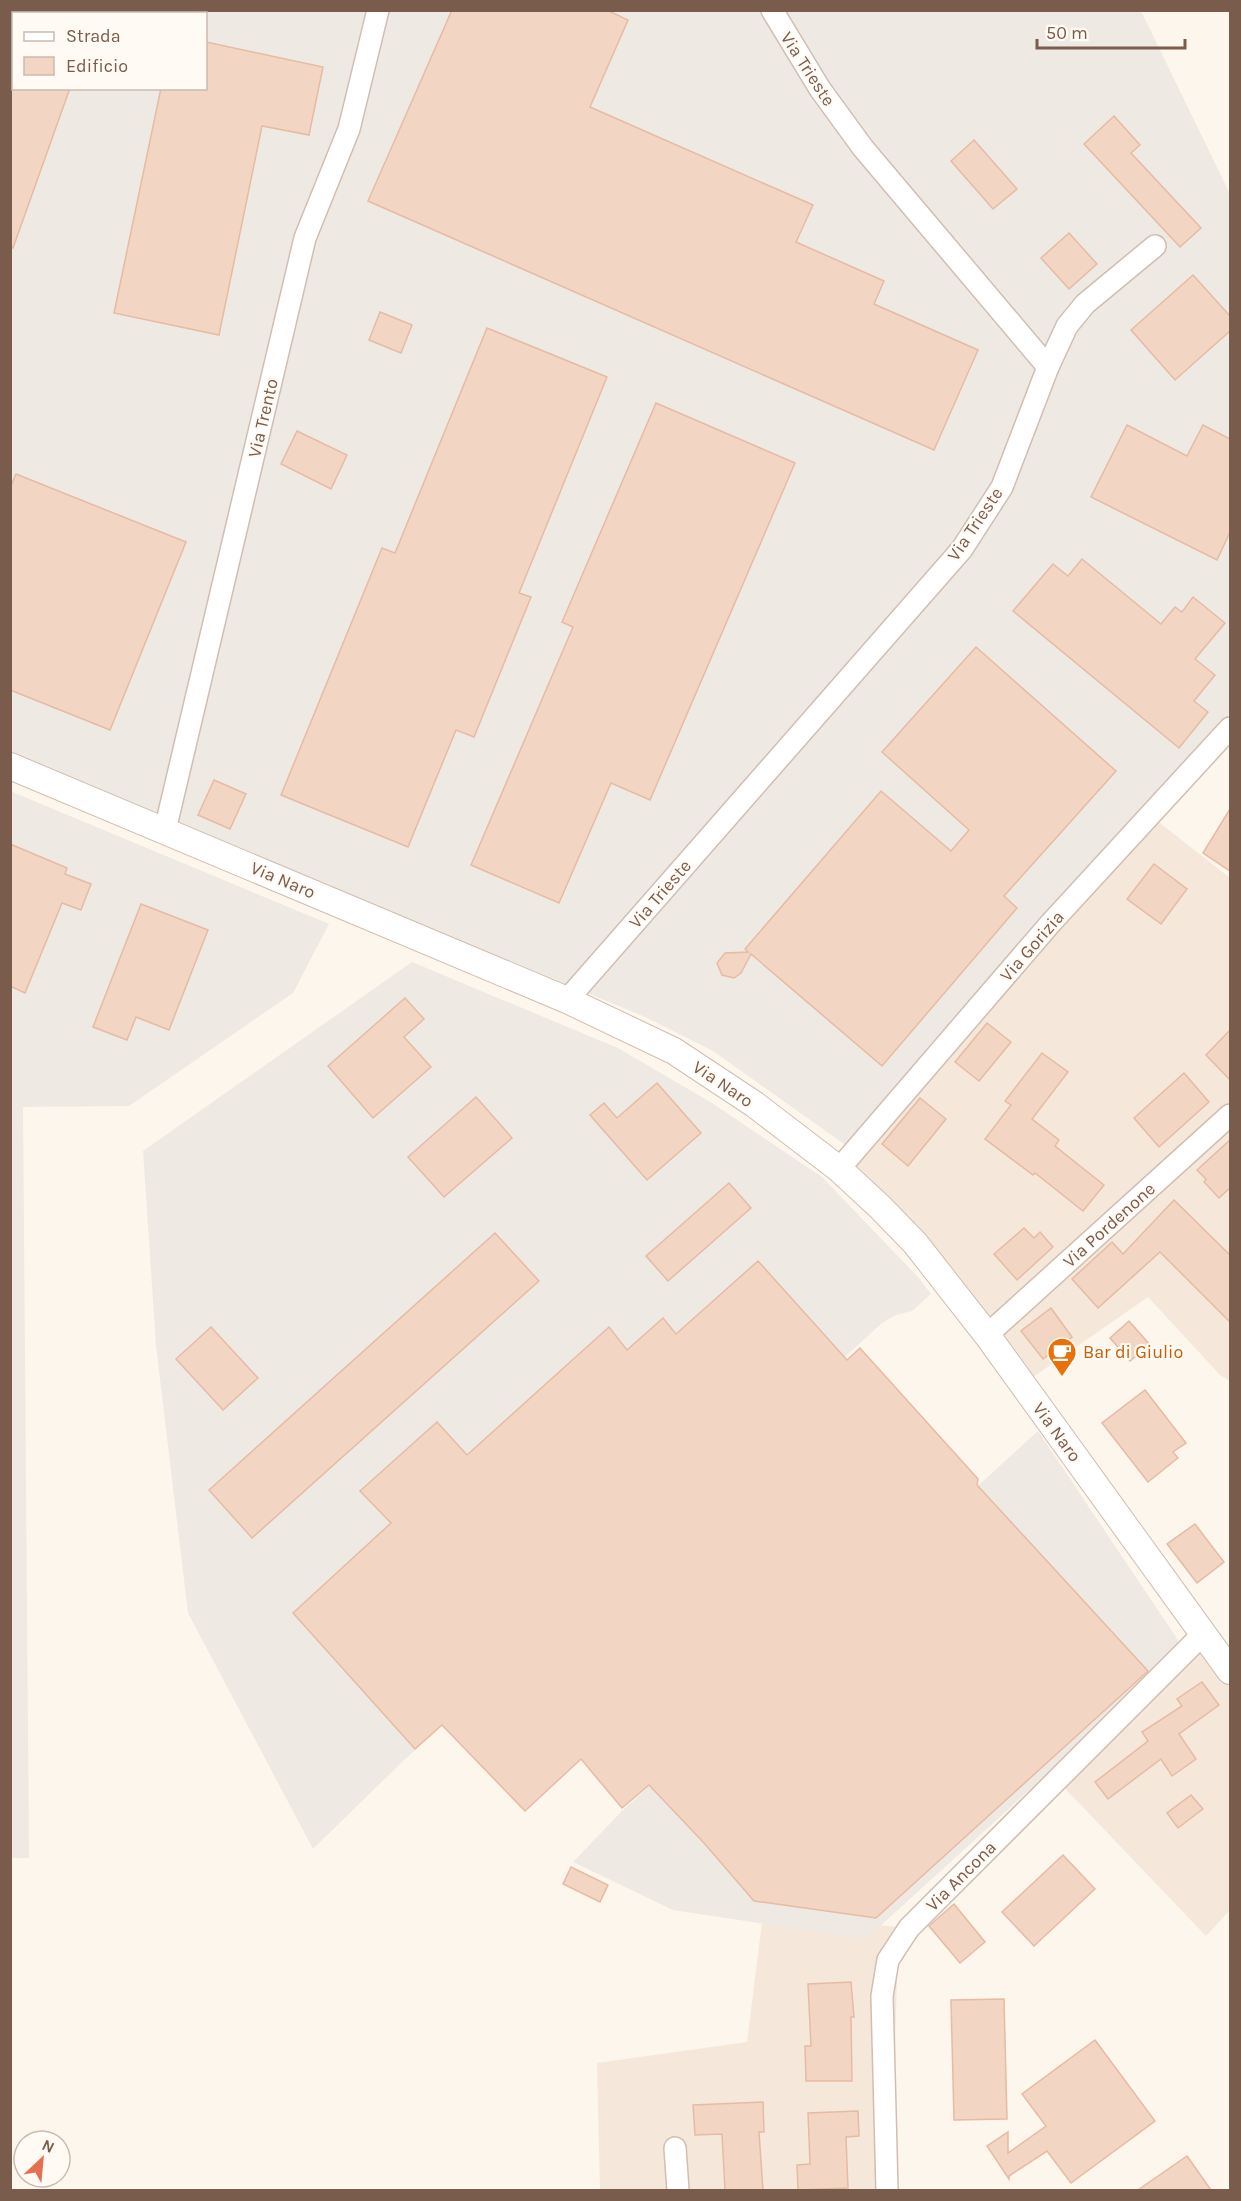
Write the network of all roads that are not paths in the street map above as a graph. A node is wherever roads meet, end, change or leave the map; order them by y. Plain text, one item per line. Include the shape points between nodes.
1 (378, 10) edge
2 (772, 10) edge
3 (1155, 246) dead end
4 (1048, 368) junction
5 (1230, 728) edge
6 (10, 766) edge
7 (165, 830) junction
8 (567, 999) junction
9 (1230, 1115) edge
10 (839, 1169) junction
11 (987, 1335) junction
12 (1203, 1634) junction
13 (1227, 1659) edge
14 (675, 2148) dead end
15 (678, 2190) edge
16 (887, 2190) edge

1 - 7 street, Via Trento via 349,129 305,238
2 - 4 street, Via Trieste via 863,148
3 - 4 street via 1084,304 1067,326
4 - 8 street, Via Trieste via 1002,487 962,549
5 - 10 street, Via Gorizia via 1049,925
6 - 7 street, Via Naro
7 - 8 street, Via Naro
8 - 10 street, Via Naro via 650,1038 699,1067
9 - 11 street, Via Pordenone
10 - 11 street, Via Naro via 915,1243
11 - 12 street, Via Naro
12 - 13 street, Via Naro
12 - 16 street, Via Ancona via 909,1928 888,1960 882,1996
14 - 15 street

